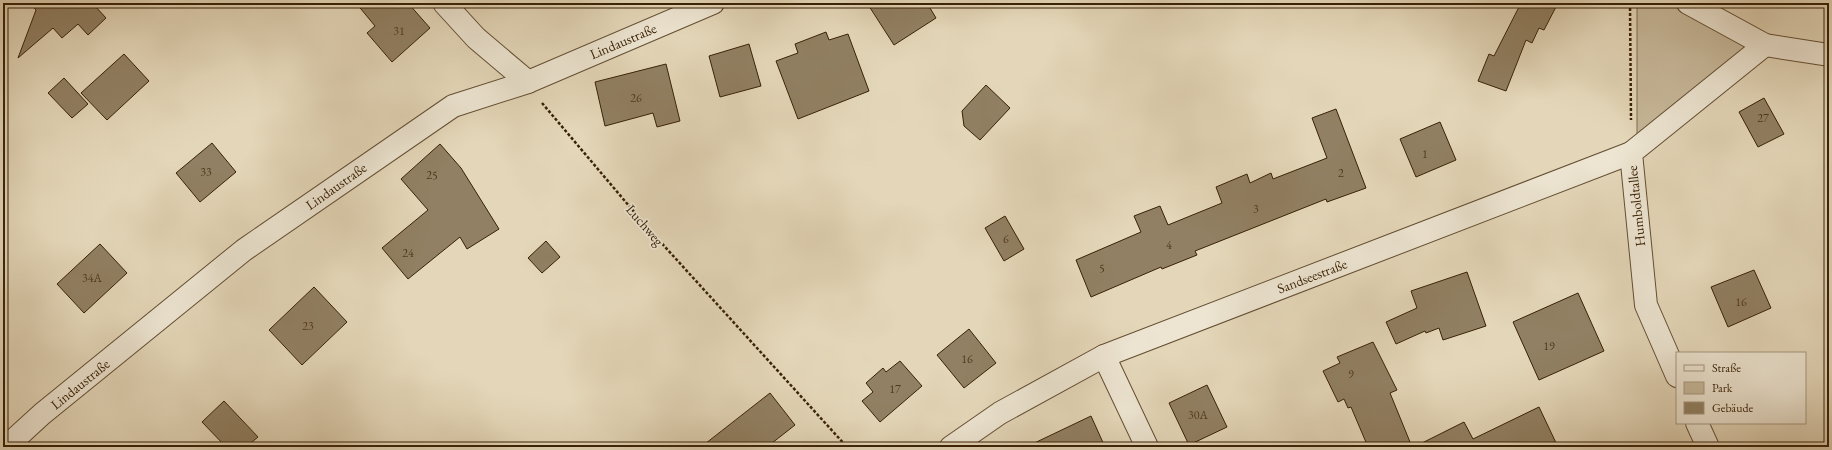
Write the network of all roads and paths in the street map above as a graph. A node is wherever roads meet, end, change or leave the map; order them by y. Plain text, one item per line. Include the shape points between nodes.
1 (444, 3) edge
2 (713, 3) edge
3 (1630, 3) edge
4 (1688, 3) edge
5 (1765, 45) junction
6 (1829, 55) edge
7 (528, 82) junction
8 (1631, 153) junction
9 (1104, 356) junction
10 (1676, 374) edge
11 (1697, 424) edge
12 (6, 447) edge
13 (847, 447) edge
14 (951, 447) edge
15 (1147, 447) edge
16 (1708, 447) edge

1 - 7 street via 476,38
2 - 7 street, Lindaustraße
3 - 8 path
4 - 5 street
5 - 6 street
5 - 8 street, Humboldtallee
7 - 12 street, Lindaustraße via 453,106 244,250 42,414
7 - 13 path, Luchweg via 549,112 646,226
8 - 9 street, Sandseestraße
8 - 10 street, Humboldtallee via 1646,305
9 - 14 street, Sandseestraße via 1000,413
9 - 15 street
11 - 16 street

